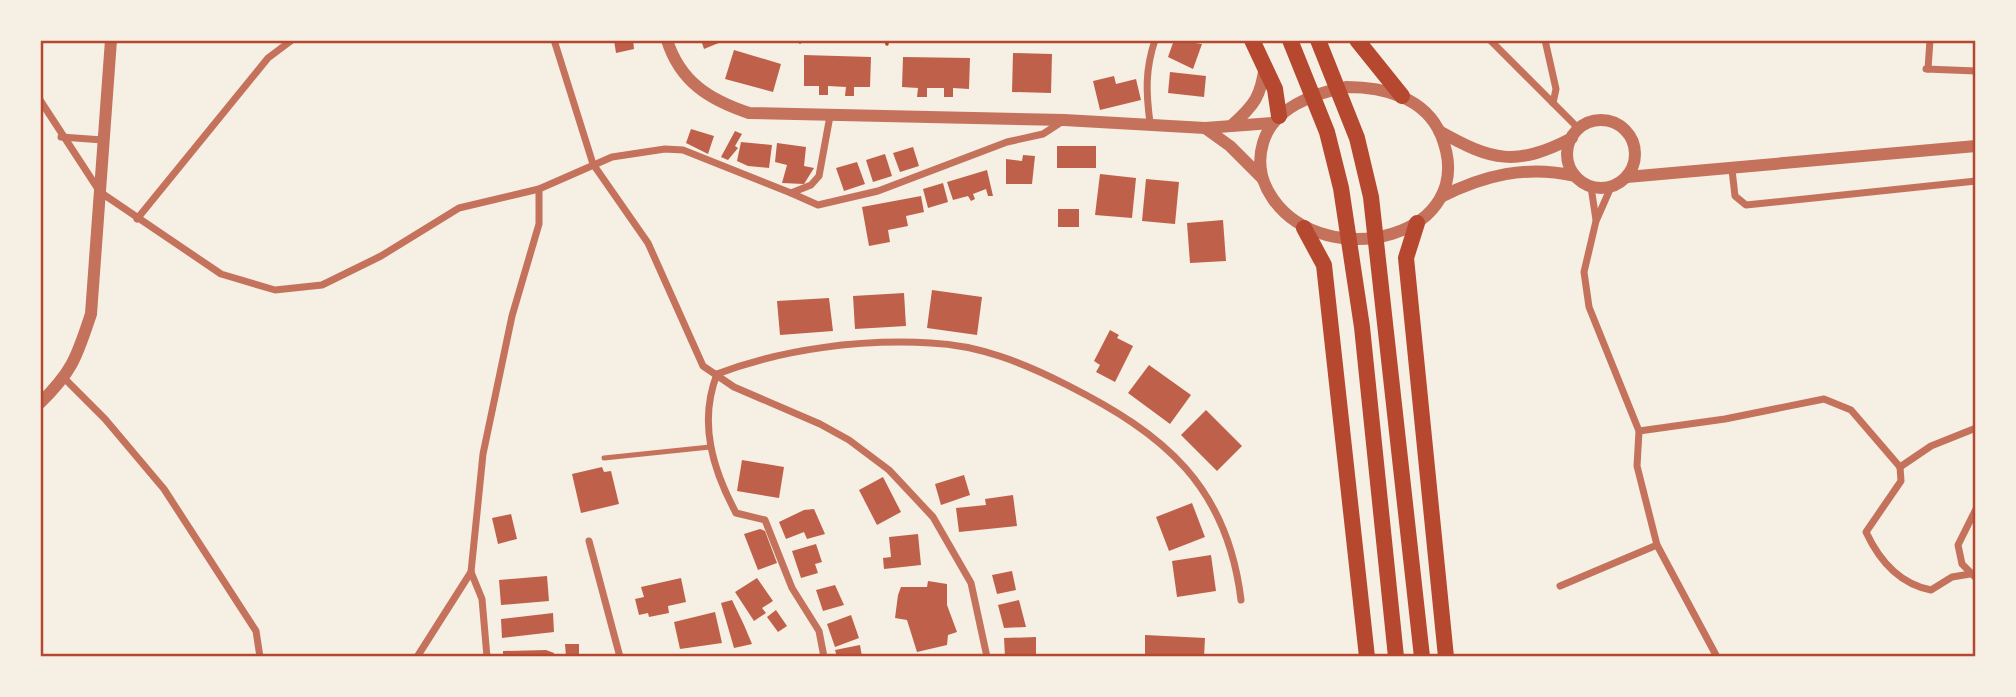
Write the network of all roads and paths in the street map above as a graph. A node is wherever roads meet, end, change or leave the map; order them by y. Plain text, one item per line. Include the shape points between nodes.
1 (111, 40) edge
2 (292, 40) edge
3 (554, 40) edge
4 (667, 40) edge
5 (1156, 40) edge
6 (1252, 40) edge
7 (1290, 40) edge
8 (1318, 40) edge
9 (1357, 40) edge
10 (1490, 40) edge
11 (1545, 40) edge
12 (1930, 40) edge
13 (1265, 64) junction
14 (1976, 71) edge
15 (1402, 96) junction
16 (40, 100) edge
17 (1553, 103) junction
18 (830, 116) junction
19 (1064, 120) junction
20 (1276, 120) junction
21 (1150, 123) junction
22 (1231, 126) junction
23 (1205, 128) junction
24 (1439, 131) junction
25 (1575, 133) junction
26 (61, 137) junction
27 (103, 140) junction
28 (1976, 146) edge
29 (1634, 161) junction
30 (593, 164) junction
31 (1731, 170) junction
32 (1659, 175) junction
33 (1575, 176) junction
34 (1627, 177) junction
35 (1262, 178) junction
36 (1976, 181) edge
37 (1591, 187) junction
38 (1611, 187) junction
39 (539, 189) junction
40 (100, 192) junction
41 (791, 193) junction
42 (1441, 197) junction
43 (137, 219) junction
44 (1596, 221) junction
45 (1417, 223) junction
46 (1304, 228) junction
47 (718, 374) junction
48 (65, 379) junction
49 (40, 403) edge
50 (1976, 428) edge
51 (1639, 431) junction
52 (710, 446) junction
53 (604, 458) dead end
54 (1900, 467) junction
55 (1976, 509) edge
56 (589, 541) dead end
57 (1657, 545) junction
58 (1962, 564) junction
59 (471, 572) junction
60 (1973, 576) edge
61 (1952, 577) junction
62 (1560, 586) dead end
63 (1241, 600) dead end
64 (260, 657) edge
65 (417, 657) edge
66 (487, 657) edge
67 (620, 657) edge
68 (824, 657) edge
69 (987, 657) edge
70 (1367, 657) edge
71 (1396, 657) edge
72 (1422, 657) edge
73 (1446, 657) edge
74 (1717, 657) edge

1 - 27 street
2 - 43 street via 268,58
3 - 30 street
4 - 18 street via 678,67 694,87 719,103 749,113
5 - 21 street via 1147,64
6 - 13 highway
7 - 71 highway via 1327,132 1341,188 1362,327
8 - 72 highway via 1357,138 1371,197
9 - 15 highway
10 - 17 street
11 - 17 street via 1555,78
12 - 14 street via 1927,69
13 - 20 highway via 1275,89
13 - 22 street via 1262,90 1246,114
15 - 20 street via 1372,88 1329,90
15 - 24 street
16 - 26 street
17 - 25 street
18 - 19 street
18 - 41 street via 819,176 811,185
19 - 21 street
19 - 41 street via 1043,134 1007,142 878,191 818,205
20 - 22 street
20 - 35 street via 1261,150
21 - 23 street
22 - 23 street
23 - 35 street
24 - 25 street via 1475,151 1505,157 1547,150
24 - 42 street via 1448,162
25 - 29 street via 1598,121 1618,125 1632,140
25 - 33 street via 1567,158
26 - 27 street
26 - 40 street
27 - 40 street
28 - 31 street
29 - 32 street
29 - 34 street
30 - 39 street
30 - 41 street via 612,157 683,150
30 - 47 street via 648,243 703,366
31 - 32 street
31 - 36 street via 1735,196 1746,205
32 - 34 street
33 - 37 street
33 - 42 street via 1539,170 1496,174
34 - 38 street
35 - 46 street via 1279,208
37 - 38 street
37 - 44 street
38 - 44 street
39 - 43 street via 459,208 381,256 322,285 275,290 221,274
39 - 59 street via 539,224 512,316 483,454
40 - 43 street
40 - 48 street via 91,314
42 - 45 street
44 - 51 street via 1584,272 1589,307
45 - 46 street via 1395,234 1363,239 1332,238
45 - 73 highway via 1406,258
46 - 70 highway via 1324,265
47 - 52 street via 710,393
47 - 63 street via 754,360 843,346 932,342 985,351 1034,369 1114,409 1186,466 1226,535
47 - 69 street via 734,387 840,434 889,470 933,516 971,583
48 - 49 street
48 - 64 street via 164,489 256,631
50 - 54 street via 1931,446
51 - 54 street via 1824,399 1851,410
51 - 57 street via 1637,466
52 - 53 lane
52 - 68 street via 717,478 736,513 765,520 792,588 819,631
54 - 61 street via 1902,481 1867,531 1878,556 1912,586 1931,590
55 - 58 street via 1958,545
56 - 67 street
57 - 62 street
57 - 74 street
58 - 60 street
58 - 61 street
59 - 65 street
59 - 66 street via 482,599
60 - 61 street

